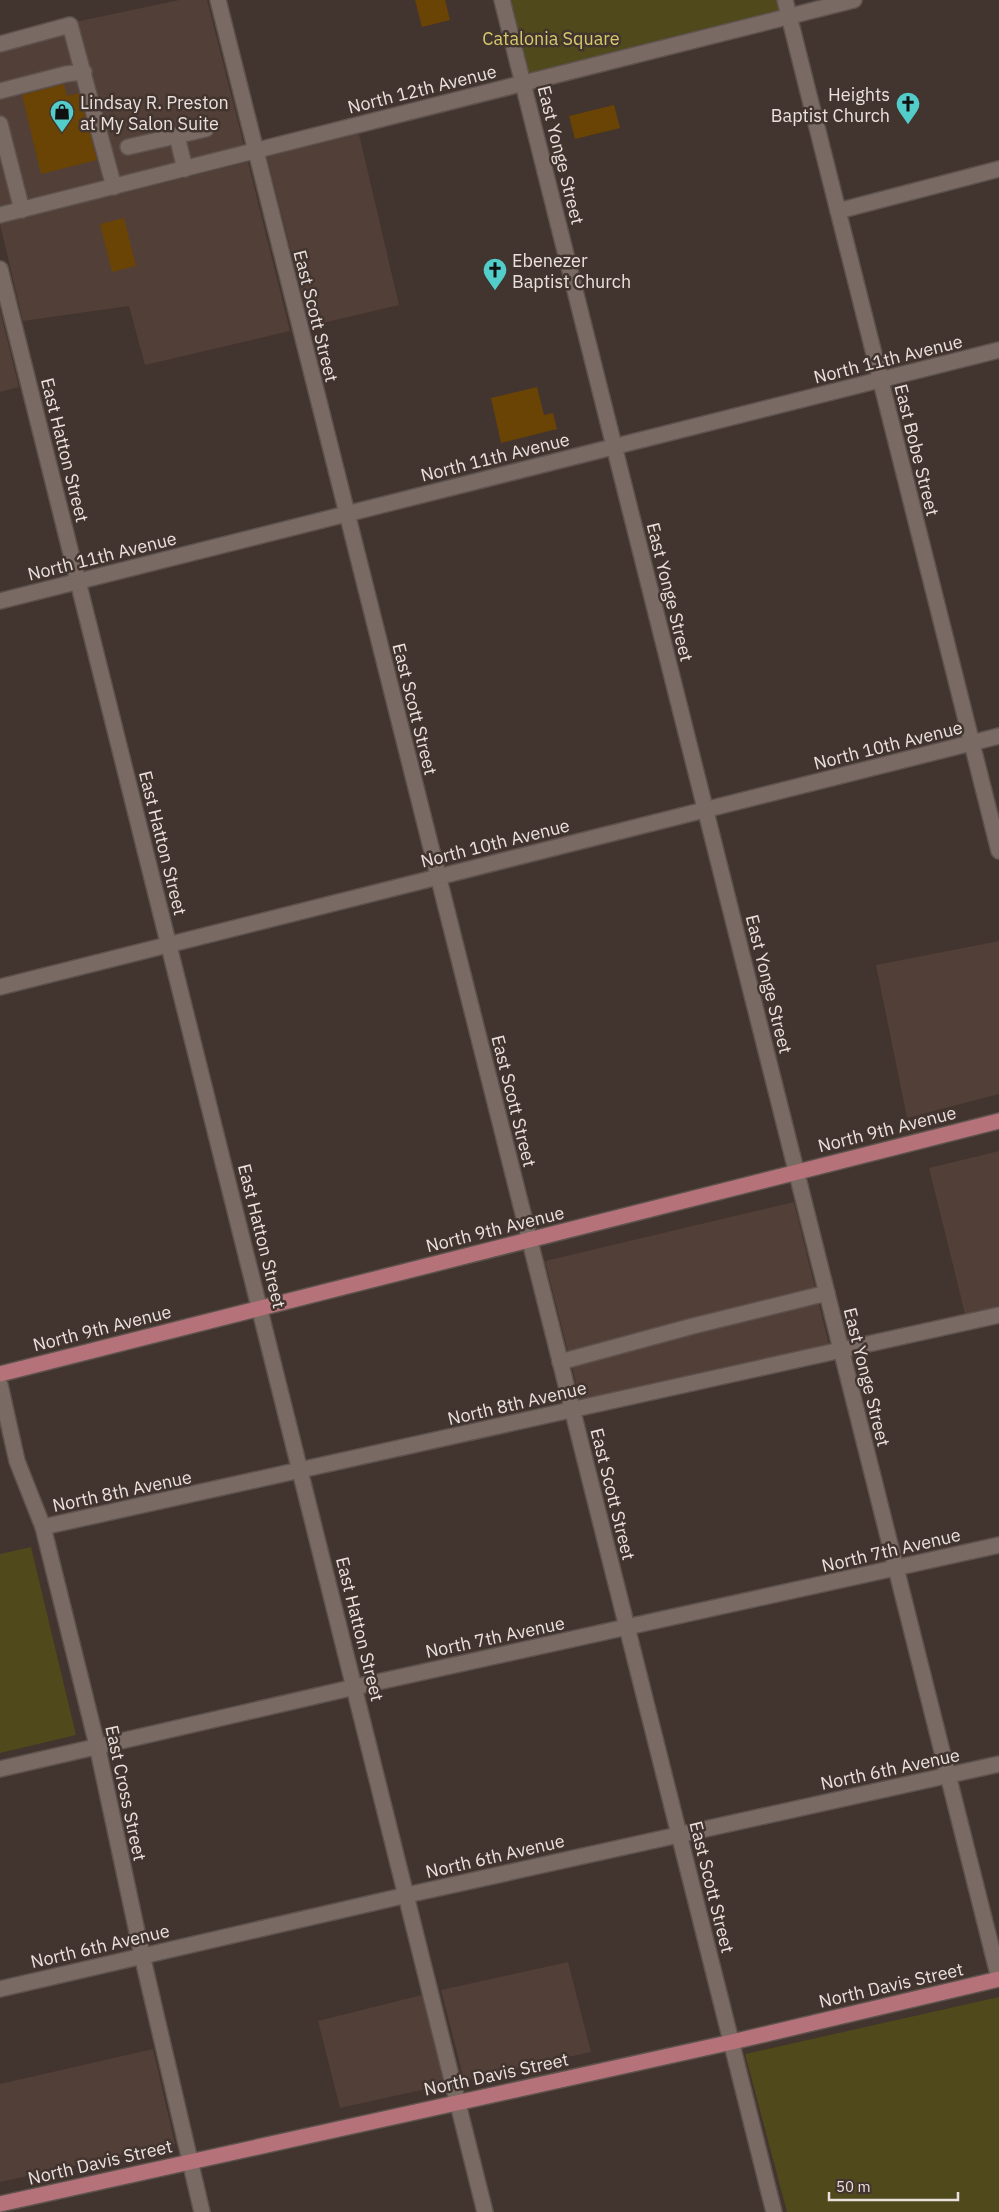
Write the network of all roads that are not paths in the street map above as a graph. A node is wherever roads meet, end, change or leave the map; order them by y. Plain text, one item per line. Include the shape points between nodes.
1 (218, 0) edge
2 (502, 0) edge
3 (785, 0) edge
4 (854, 0) edge
5 (789, 16) junction
6 (0, 44) edge
7 (84, 72) junction
8 (523, 83) junction
9 (0, 91) edge
10 (0, 124) edge
11 (206, 129) dead end
12 (177, 136) junction
13 (128, 147) dead end
14 (256, 151) junction
15 (185, 169) junction
16 (999, 169) edge
17 (114, 186) junction
18 (22, 210) junction
19 (838, 211) junction
20 (0, 215) edge
21 (0, 269) edge
22 (999, 350) edge
23 (880, 380) junction
24 (614, 447) junction
25 (347, 513) junction
26 (78, 581) junction
27 (0, 601) edge
28 (999, 736) edge
29 (972, 743) junction
30 (706, 810) junction
31 (999, 851) edge
32 (438, 877) junction
33 (169, 944) junction
34 (0, 987) edge
35 (999, 1121) edge
36 (796, 1171) junction
37 (530, 1240) junction
38 (827, 1293) junction
39 (260, 1307) junction
40 (999, 1315) edge
41 (842, 1351) junction
42 (560, 1362) junction
43 (0, 1374) edge
44 (0, 1385) edge
45 (572, 1410) junction
46 (301, 1471) junction
47 (43, 1527) junction
48 (999, 1545) edge
49 (896, 1568) junction
50 (627, 1628) junction
51 (355, 1687) junction
52 (97, 1745) junction
53 (999, 1764) edge
54 (0, 1768) edge
55 (948, 1776) junction
56 (679, 1834) junction
57 (407, 1895) junction
58 (142, 1955) junction
59 (999, 1978) edge
60 (0, 1989) edge
61 (732, 2042) junction
62 (459, 2101) junction
63 (189, 2162) junction
64 (0, 2204) edge
65 (202, 2212) edge
66 (485, 2212) edge
67 (774, 2212) edge

1 - 14 street, East Scott Street
2 - 8 street, East Yonge Street
3 - 5 street, East Bobe Street
4 - 5 street, North 12th Avenue
5 - 8 street, North 12th Avenue
5 - 19 street, East Bobe Street
6 - 7 street via 70,25
7 - 9 street
7 - 17 street
8 - 14 street, North 12th Avenue
8 - 24 street, East Yonge Street
10 - 18 street
11 - 12 street
12 - 13 street
12 - 15 street
14 - 15 street, North 12th Avenue
14 - 25 street, East Scott Street
15 - 17 street, North 12th Avenue
16 - 19 street
17 - 18 street, North 12th Avenue
18 - 20 street, North 12th Avenue
19 - 23 street, East Bobe Street
21 - 26 street, East Hatton Street
22 - 23 street, North 11th Avenue
23 - 24 street, North 11th Avenue
23 - 29 street, East Bobe Street
24 - 25 street, North 11th Avenue
24 - 30 street, East Yonge Street
25 - 26 street, North 11th Avenue
25 - 32 street, East Scott Street
26 - 27 street, North 11th Avenue
26 - 33 street, East Hatton Street
28 - 29 street, North 10th Avenue
29 - 30 street, North 10th Avenue
29 - 31 street, East Bobe Street
30 - 32 street, North 10th Avenue
30 - 36 street, East Yonge Street
32 - 33 street, North 10th Avenue
32 - 37 street, East Scott Street
33 - 34 street, North 10th Avenue
33 - 39 street, East Hatton Street
35 - 36 main road, North 9th Avenue
36 - 37 main road, North 9th Avenue
36 - 38 street, East Yonge Street
37 - 39 main road, North 9th Avenue
37 - 42 street, East Scott Street
38 - 41 street, East Yonge Street
38 - 42 street
39 - 43 main road, North 9th Avenue
39 - 46 street, East Hatton Street
40 - 41 street, North 8th Avenue
41 - 45 street, North 8th Avenue
41 - 49 street, East Yonge Street
42 - 45 street, East Scott Street
44 - 47 street, East Cross Street via 17,1461
45 - 46 street, North 8th Avenue
45 - 50 street, East Scott Street
46 - 47 street, North 8th Avenue
46 - 51 street, East Hatton Street
47 - 52 street, East Cross Street
48 - 49 street, North 7th Avenue
49 - 50 street, North 7th Avenue
49 - 55 street, East Yonge Street
50 - 51 street, North 7th Avenue
50 - 56 street, East Scott Street
51 - 52 street, North 7th Avenue
51 - 57 street, East Hatton Street
52 - 54 street, North 7th Avenue
52 - 58 street, East Cross Street
53 - 55 street, North 6th Avenue
55 - 56 street, North 6th Avenue
55 - 59 street, East Yonge Street
56 - 57 street, North 6th Avenue
56 - 61 street, East Scott Street
57 - 58 street, North 6th Avenue
57 - 62 street, East Hatton Street
58 - 60 street, North 6th Avenue
58 - 63 street, East Cross Street
59 - 61 main road, North Davis Street
61 - 62 main road, North Davis Street
61 - 67 street, East Scott Street
62 - 63 main road, North Davis Street
62 - 66 street, East Hatton Street
63 - 64 main road, North Davis Street
63 - 65 street, East Cross Street

